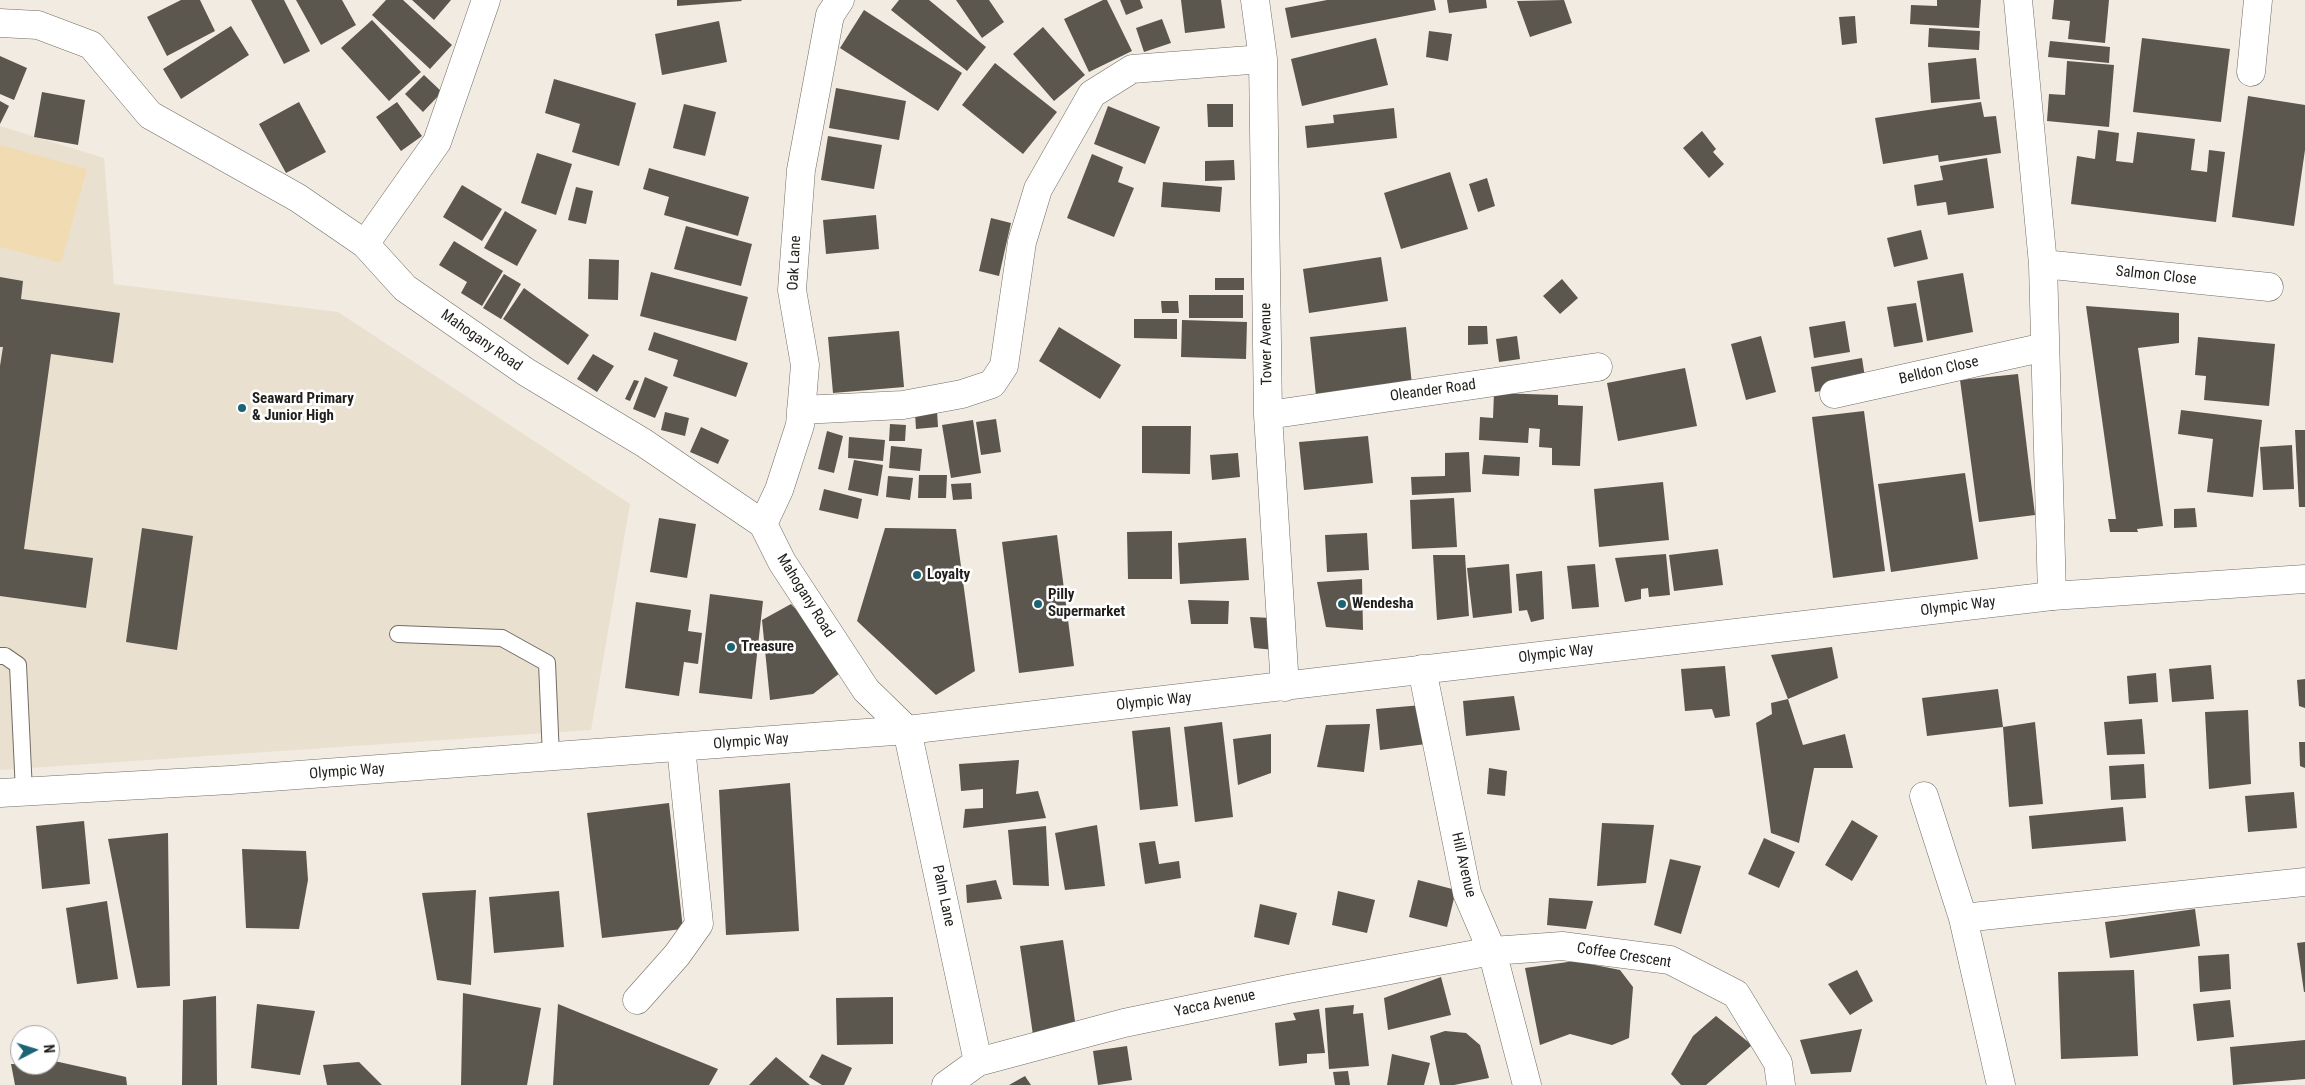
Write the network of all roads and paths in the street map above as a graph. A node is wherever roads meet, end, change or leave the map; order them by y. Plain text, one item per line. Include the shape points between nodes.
1 (486, 0) edge
2 (1255, 0) edge
3 (2018, 0) edge
4 (2258, 0) edge
5 (832, 5) edge
6 (0, 24) edge
7 (1263, 59) junction
8 (2251, 72) dead end
9 (366, 244) junction
10 (2043, 264) junction
11 (2269, 287) dead end
12 (2045, 347) junction
13 (1598, 367) dead end
14 (1834, 394) dead end
15 (801, 410) junction
16 (1268, 415) junction
17 (763, 524) junction
18 (2305, 579) edge
19 (2052, 596) junction
20 (398, 634) dead end
21 (0, 656) edge
22 (1422, 669) junction
23 (1285, 688) junction
24 (908, 730) junction
25 (681, 747) junction
26 (551, 757) junction
27 (12, 792) edge
28 (1924, 796) dead end
29 (2305, 882) edge
30 (1963, 918) junction
31 (1492, 951) junction
32 (637, 1000) dead end
33 (978, 1062) junction
34 (946, 1085) edge
35 (1527, 1085) edge
36 (1781, 1085) edge
37 (2001, 1085) edge

1 - 9 street via 437,142
2 - 7 street, Tower Avenue
3 - 10 street
4 - 8 street
5 - 15 street, Oak Lane via 800,180 792,290 806,365
6 - 9 street, Mahogany Road via 38,25 91,45 150,115 298,198
7 - 15 street via 1132,69 1092,94 1038,189 1022,242 1004,366 992,384 962,394 903,405
7 - 16 street, Tower Avenue
9 - 17 street, Mahogany Road via 405,288 526,372 644,443
10 - 11 street, Salmon Close
10 - 12 street
12 - 14 street, Belldon Close
12 - 19 street
13 - 16 street, Oleander Road
15 - 17 street, Oak Lane via 800,425 779,490
16 - 23 street, Tower Avenue
17 - 24 street, Mahogany Road via 782,562 866,690
18 - 19 street, Olympic Way
19 - 22 street, Olympic Way
20 - 26 lane via 502,638 547,663
21 - 27 lane via 18,665
22 - 23 street, Olympic Way
22 - 31 street, Hill Avenue via 1468,893
23 - 24 street, Olympic Way
24 - 25 street, Olympic Way
24 - 33 street, Palm Lane
25 - 26 street, Olympic Way
25 - 32 street via 698,924 677,955
26 - 27 street, Olympic Way
28 - 30 street
29 - 30 street
30 - 37 street
31 - 33 street, Yacca Avenue via 1124,1022
31 - 35 street, Hill Avenue
31 - 36 street, Coffee Crescent via 1562,946 1670,960 1736,994 1778,1063
33 - 34 street, Yacca Avenue

